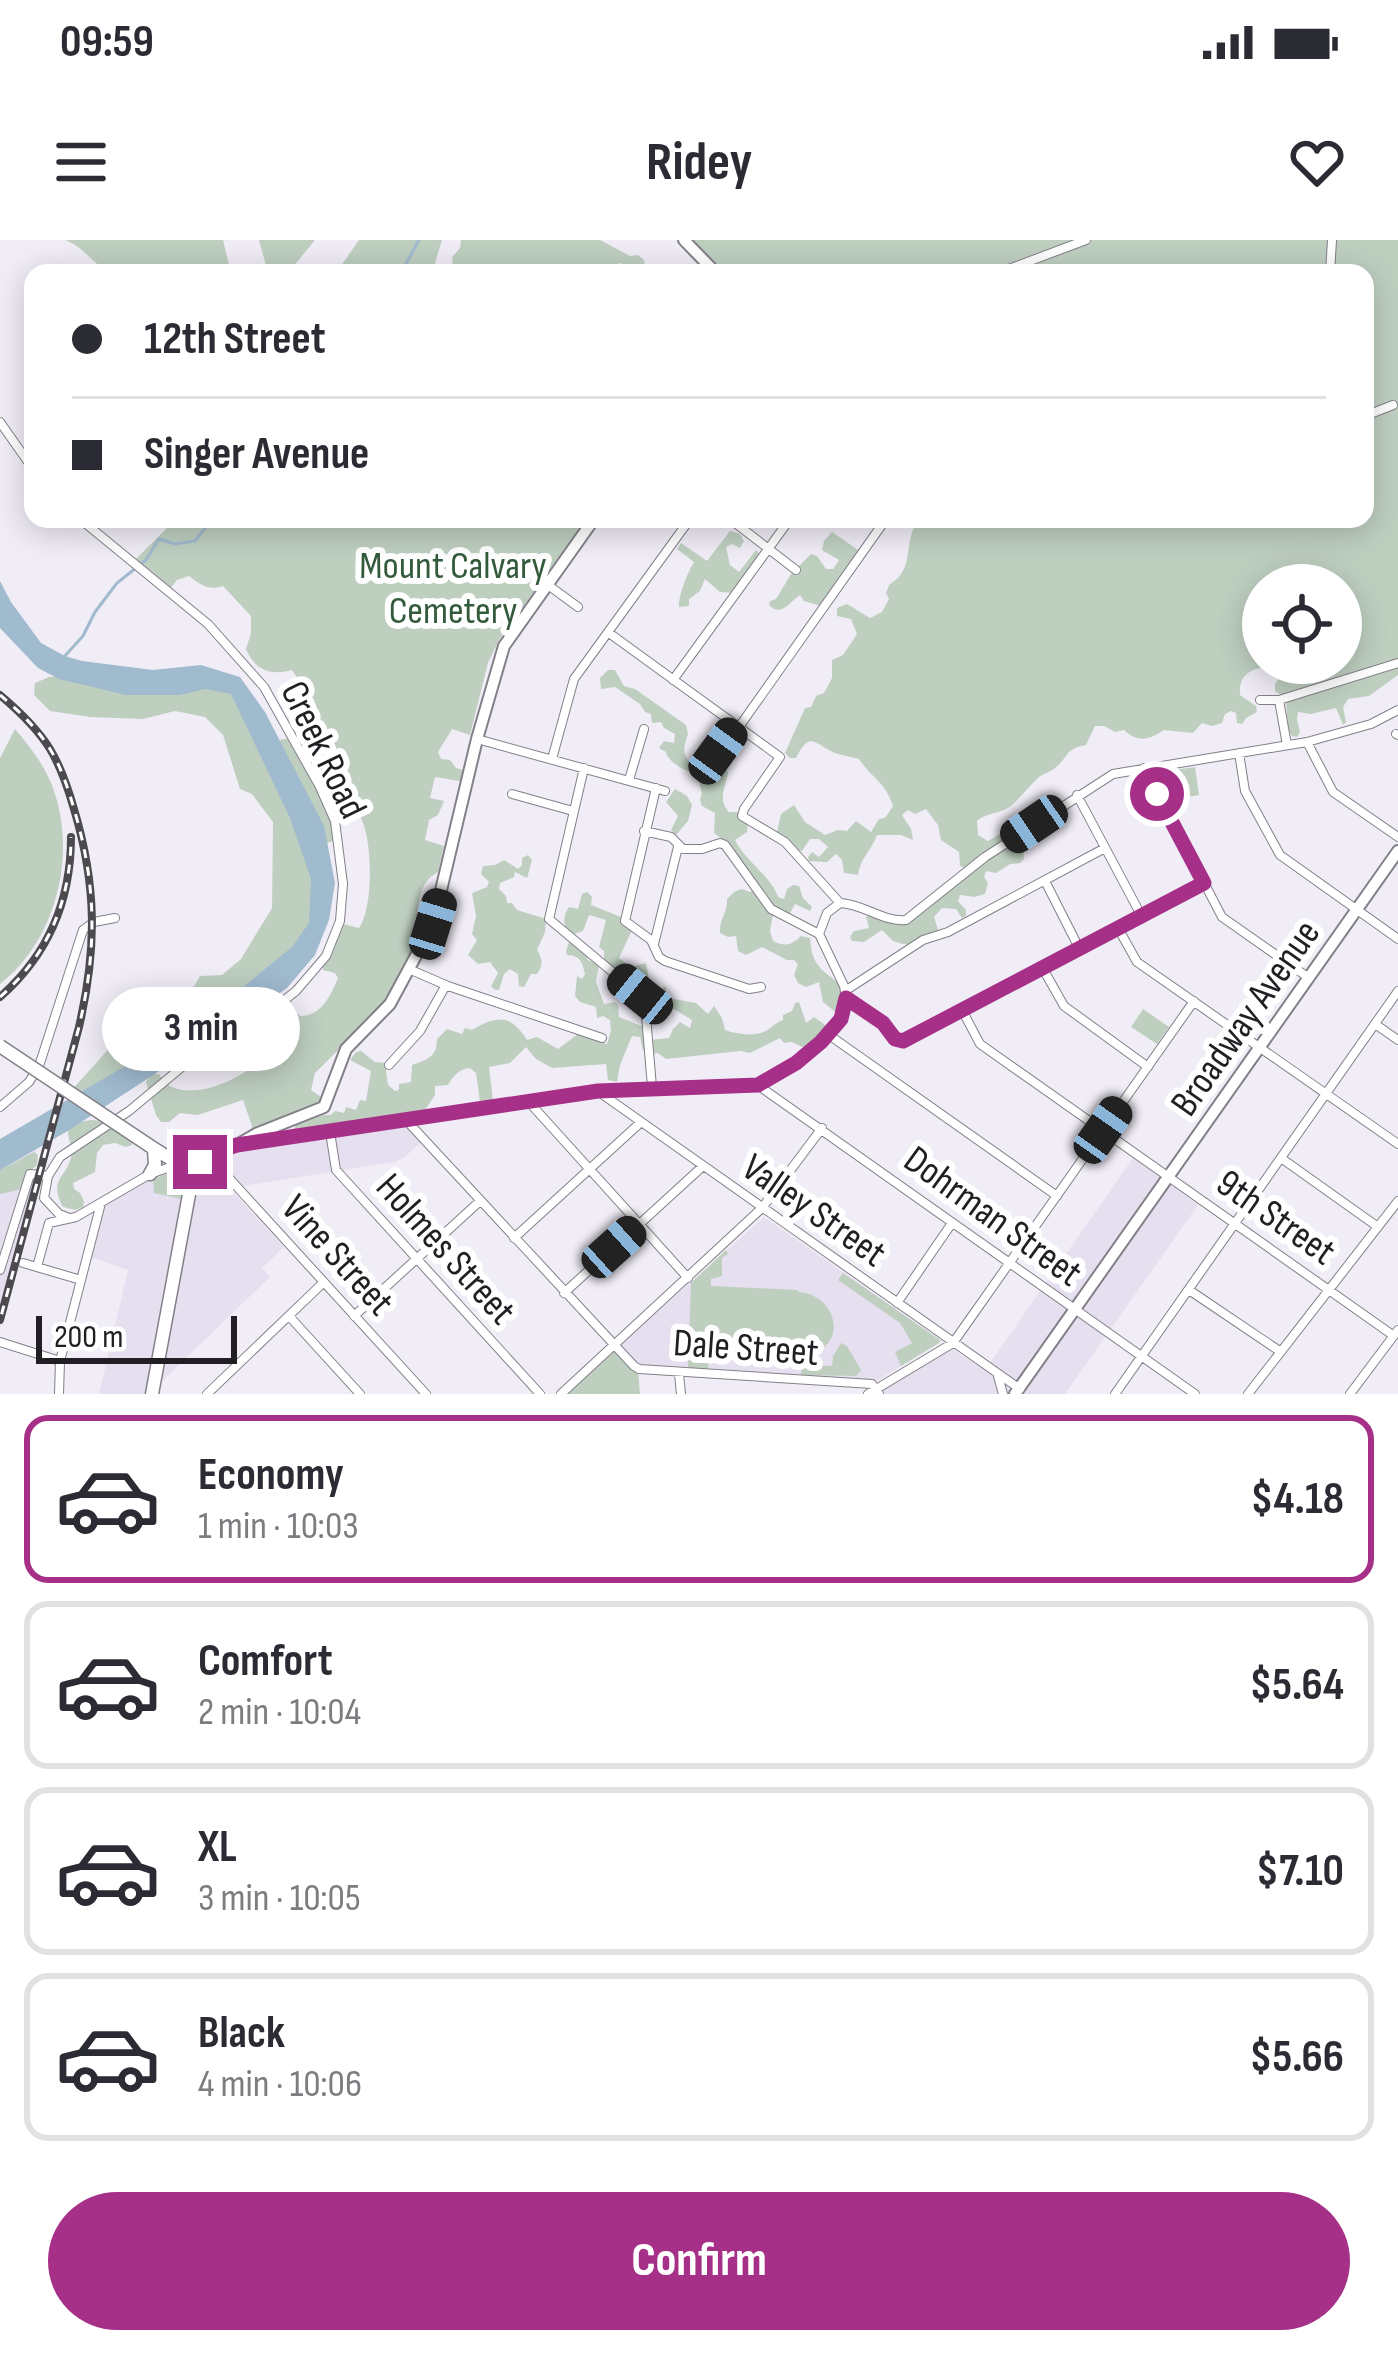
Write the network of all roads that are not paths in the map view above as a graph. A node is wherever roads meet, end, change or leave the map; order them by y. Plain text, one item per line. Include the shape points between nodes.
1 (684, 240) edge
2 (1086, 240) edge
3 (707, 264) edge
4 (1022, 264) edge
5 (1393, 405) dead end
6 (1374, 412) edge
7 (0, 422) edge
8 (24, 456) edge
9 (91, 528) edge
10 (587, 528) edge
11 (684, 528) edge
12 (741, 528) edge
13 (783, 528) edge
14 (880, 528) edge
15 (768, 549) junction
16 (796, 570) dead end
17 (547, 584) junction
18 (578, 607) dead end
19 (609, 633) junction
20 (1398, 663) edge
21 (673, 680) junction
22 (1260, 700) dead end
23 (1279, 700) junction
24 (1398, 710) edge
25 (740, 727) junction
26 (644, 728) dead end
27 (477, 739) junction
28 (1307, 742) junction
29 (1287, 745) junction
30 (718, 751) dead end
31 (1239, 753) junction
32 (552, 759) junction
33 (1144, 767) junction
34 (584, 768) junction
35 (629, 781) junction
36 (512, 794) dead end
37 (1077, 795) junction
38 (573, 811) junction
39 (644, 831) junction
40 (1398, 837) edge
41 (678, 847) junction
42 (1105, 848) junction
43 (1398, 851) edge
44 (1046, 881) junction
45 (1204, 883) junction
46 (840, 903) junction
47 (1357, 910) junction
48 (1141, 916) junction
49 (115, 918) dead end
50 (1118, 928) junction
51 (819, 934) junction
52 (1398, 939) edge
53 (654, 945) junction
54 (1079, 948) junction
55 (1042, 967) junction
56 (411, 970) junction
57 (1309, 978) junction
58 (446, 985) junction
59 (760, 987) dead end
60 (1398, 991) edge
61 (846, 994) junction
62 (1194, 1001) junction
63 (962, 1010) junction
64 (1375, 1024) junction
65 (829, 1035) junction
66 (602, 1038) dead end
67 (1398, 1040) edge
68 (0, 1046) edge
69 (1260, 1047) junction
70 (389, 1065) dead end
71 (1148, 1066) junction
72 (758, 1085) junction
73 (652, 1088) junction
74 (598, 1091) junction
75 (1326, 1093) junction
76 (528, 1101) junction
77 (0, 1107) edge
78 (406, 1120) junction
79 (640, 1123) junction
80 (822, 1128) junction
81 (1103, 1130) junction
82 (330, 1132) junction
83 (1398, 1144) edge
84 (237, 1145) junction
85 (152, 1148) junction
86 (207, 1154) junction
87 (1281, 1158) junction
88 (174, 1161) junction
89 (703, 1166) junction
90 (590, 1169) junction
91 (194, 1173) junction
92 (150, 1174) junction
93 (48, 1176) junction
94 (1169, 1177) junction
95 (1057, 1196) junction
96 (480, 1201) junction
97 (1398, 1201) edge
98 (101, 1203) junction
99 (762, 1208) junction
100 (69, 1218) junction
101 (952, 1223) junction
102 (640, 1224) junction
103 (1236, 1224) junction
104 (1378, 1227) junction
105 (514, 1238) junction
106 (416, 1259) junction
107 (22, 1263) dead end
108 (1009, 1263) junction
109 (37, 1267) junction
110 (0, 1270) edge
111 (688, 1278) junction
112 (81, 1280) junction
113 (324, 1282) junction
114 (1189, 1290) junction
115 (1330, 1291) junction
116 (564, 1293) junction
117 (897, 1303) junction
118 (1076, 1310) junction
119 (289, 1316) junction
120 (354, 1316) junction
121 (1396, 1333) edge
122 (0, 1342) edge
123 (953, 1342) junction
124 (613, 1346) junction
125 (1281, 1352) junction
126 (1141, 1357) junction
127 (60, 1360) junction
128 (679, 1374) junction
129 (998, 1374) junction
130 (874, 1392) edge
131 (1017, 1392) edge
132 (58, 1394) edge
133 (152, 1394) edge
134 (207, 1394) edge
135 (360, 1394) edge
136 (427, 1394) edge
137 (540, 1394) edge
138 (561, 1394) edge
139 (681, 1394) edge
140 (1003, 1394) edge
141 (1115, 1394) edge
142 (1195, 1394) edge
143 (1248, 1394) edge
144 (1350, 1394) edge

1 - 3 street
2 - 4 street
5 - 6 street
7 - 8 street
9 - 93 street, Creek Road via 208,624 264,687 335,821 344,884 326,956 296,991 60,1157
10 - 17 street
11 - 19 street
12 - 15 street
13 - 15 street
14 - 25 street
15 - 16 street
15 - 21 street
17 - 18 street
17 - 27 street via 498,659
19 - 21 street
19 - 32 street via 574,679
20 - 23 street
21 - 25 street
22 - 23 street
23 - 29 street
24 - 28 street
25 - 30 street
25 - 46 street via 781,757 742,816 785,842
26 - 35 street
27 - 32 street
27 - 56 street via 437,910
28 - 29 street
28 - 40 street via 1333,792
29 - 31 street
31 - 33 street
31 - 47 street via 1245,791 1280,855
32 - 34 street
33 - 37 street
33 - 45 street
34 - 35 street
34 - 38 street
35 - 39 street via 660,789
36 - 38 street
37 - 42 street
37 - 46 street via 911,918 895,921
38 - 73 street via 549,919 640,994
39 - 41 street via 671,837
39 - 53 street via 625,921
41 - 51 street via 725,845 771,909
41 - 53 street
42 - 44 street
42 - 48 street
43 - 47 street, Broadway Avenue
44 - 54 street
44 - 61 street via 923,940
45 - 48 street
45 - 57 street via 1222,917
46 - 51 street
47 - 52 street
47 - 57 street, Broadway Avenue
48 - 50 street
49 - 77 street via 82,930 39,1066
50 - 54 street
50 - 62 street via 1137,962
51 - 61 street
53 - 59 street via 665,961
54 - 55 street
55 - 63 street
55 - 71 street via 1064,1006
56 - 58 street
56 - 84 street via 346,1049 324,1107
57 - 69 street, Broadway Avenue
58 - 66 street
58 - 70 street
60 - 64 street
61 - 63 street via 898,1041
61 - 65 street
62 - 69 street
62 - 71 street
63 - 81 street, 9th Street via 980,1044
64 - 67 street
64 - 75 street
65 - 72 street
65 - 95 street
68 - 85 main road, bridge
69 - 75 street
69 - 94 street, Broadway Avenue
71 - 81 street
72 - 73 street
72 - 80 street, Dohrman Street
73 - 74 street
74 - 76 street
74 - 79 street, Valley Street
75 - 83 street
75 - 87 street
76 - 78 street
76 - 90 street
78 - 82 street
78 - 96 street
79 - 89 street, Valley Street
79 - 90 street
80 - 99 street
80 - 101 street, Dohrman Street
81 - 94 street, 9th Street
81 - 95 street
82 - 84 street
82 - 106 street, Holmes Street via 336,1170
84 - 86 street
85 - 88 main road
85 - 92 main road
86 - 88 main road
86 - 91 street
86 - 113 street, Vine Street
87 - 103 street
87 - 104 street
88 - 91 main road
88 - 92 street
89 - 99 street, Valley Street
89 - 102 street
90 - 102 street
90 - 105 street
91 - 133 main road
92 - 98 street
93 - 100 street via 46,1203
93 - 110 street, Creek Road via 30,1174
94 - 103 street, 9th Street
94 - 118 street, Broadway Avenue
95 - 108 street
96 - 105 street
96 - 106 street
97 - 104 street
98 - 100 street
98 - 112 street
99 - 111 street
99 - 117 street, Valley Street
100 - 109 street via 49,1223
101 - 108 street, Dohrman Street
101 - 117 street
102 - 111 street
102 - 116 street
103 - 114 street
103 - 115 street, 9th Street
104 - 115 street
105 - 116 street
106 - 120 street
106 - 137 street, Holmes Street
107 - 109 street
108 - 118 street, Dohrman Street
108 - 123 street
109 - 112 street
111 - 124 street
112 - 127 street
113 - 119 street
113 - 120 street, Vine Street
114 - 125 street
114 - 126 street
115 - 121 street, 9th Street
115 - 125 street
116 - 124 street
117 - 123 street, Valley Street
118 - 126 street, Dohrman Street
118 - 131 street, Broadway Avenue
119 - 134 street
119 - 135 street
120 - 136 street, Vine Street
121 - 144 street
122 - 127 street
123 - 129 street, Valley Street
123 - 130 street
124 - 128 street, Dale Street via 639,1369
124 - 138 street
125 - 143 street
126 - 141 street
126 - 142 street, Dohrman Street
127 - 132 street
128 - 130 street, Dale Street via 872,1384
128 - 139 street
129 - 131 street, Valley Street
129 - 140 street

